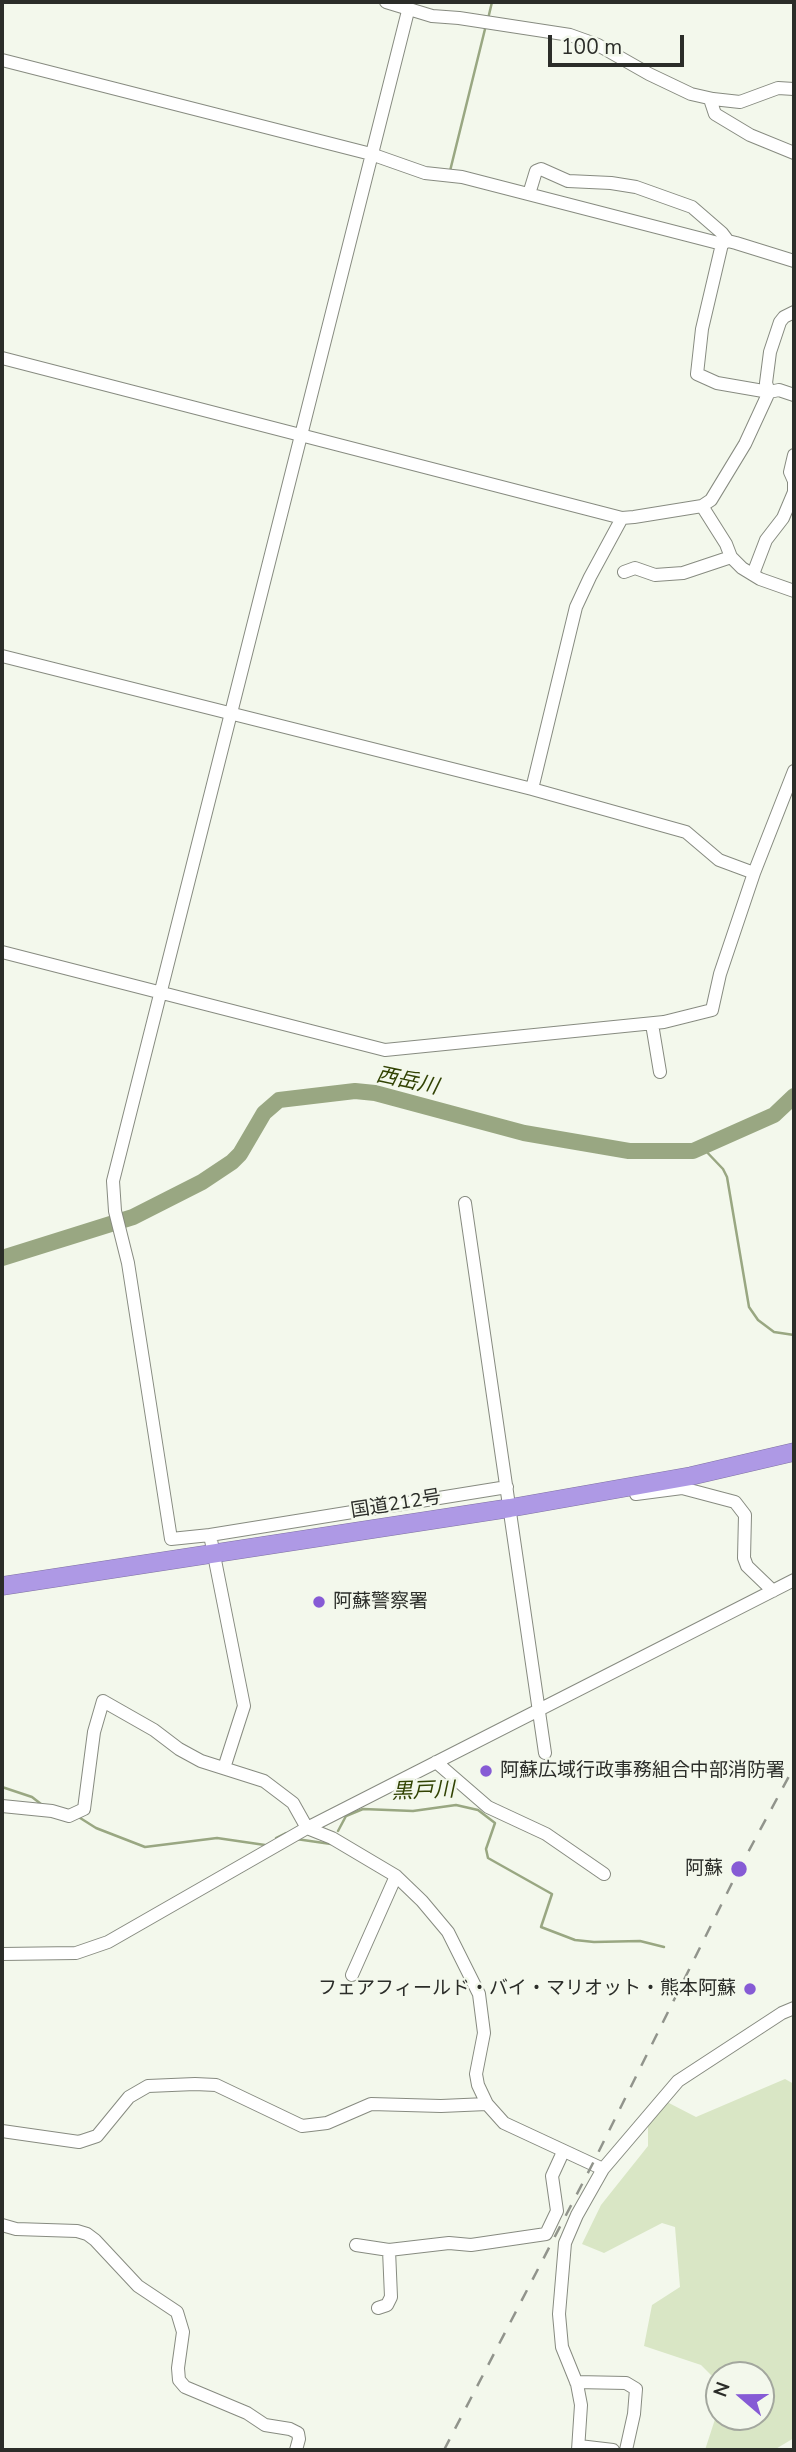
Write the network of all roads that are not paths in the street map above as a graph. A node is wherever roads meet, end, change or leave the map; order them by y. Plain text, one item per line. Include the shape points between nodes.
1 (392, 3) edge
2 (408, 11) junction
3 (2, 60) edge
4 (794, 89) edge
5 (710, 99) junction
6 (794, 153) edge
7 (371, 154) junction
8 (529, 194) junction
9 (725, 242) junction
10 (794, 261) edge
11 (794, 312) edge
12 (2, 358) edge
13 (769, 392) junction
14 (794, 395) edge
15 (300, 434) junction
16 (794, 456) edge
17 (702, 506) junction
18 (622, 518) junction
19 (731, 557) junction
20 (624, 572) dead end
21 (753, 574) junction
22 (794, 591) edge
23 (2, 656) edge
24 (231, 713) junction
25 (794, 771) edge
26 (532, 789) junction
27 (754, 873) junction
28 (2, 952) edge
29 (161, 992) junction
30 (652, 1024) junction
31 (660, 1072) dead end
32 (465, 1203) dead end
33 (794, 1452) edge
34 (633, 1486) junction
35 (507, 1487) junction
36 (510, 1508) junction
37 (210, 1535) junction
38 (213, 1555) junction
39 (794, 1580) edge
40 (2, 1586) edge
41 (773, 1591) junction
42 (539, 1710) junction
43 (545, 1753) dead end
44 (436, 1762) junction
45 (224, 1768) junction
46 (2, 1806) edge
47 (307, 1828) junction
48 (604, 1874) dead end
49 (396, 1876) junction
50 (2, 1954) edge
51 (352, 1975) dead end
52 (794, 2008) edge
53 (487, 2104) junction
54 (2, 2130) edge
55 (563, 2152) junction
56 (603, 2169) junction
57 (2, 2225) edge
58 (356, 2245) dead end
59 (389, 2250) junction
60 (378, 2308) dead end
61 (576, 2382) junction
62 (578, 2448) edge
63 (296, 2450) edge
64 (613, 2450) edge
65 (626, 2450) edge

1 - 2 street
2 - 5 street via 570,35
2 - 7 street
3 - 7 street
4 - 5 street via 778,88 740,102
5 - 6 street via 715,114
7 - 8 street via 425,173
7 - 15 street
8 - 9 street
8 - 9 street via 536,171 541,169 568,181 636,187 692,207 722,233
9 - 10 street
9 - 13 street via 702,329 697,374 718,383
11 - 13 street via 780,323 770,352
12 - 15 street
13 - 14 street
13 - 17 street via 731,468 711,500
15 - 18 street
15 - 24 street
16 - 21 street via 790,472 794,492 783,518 766,540
17 - 18 street
17 - 19 street
18 - 26 street via 576,607
19 - 20 street via 683,573 655,575 635,568
19 - 21 street
21 - 22 street
23 - 24 street
24 - 26 street
24 - 29 street
25 - 27 street
26 - 27 street via 686,832 719,860
27 - 30 street via 712,1010
28 - 29 street
29 - 30 street via 385,1049
29 - 37 street via 113,1181 115,1211 126,1248 171,1539
30 - 31 street
32 - 35 street
33 - 34 highway, 国道212号
34 - 36 highway, 国道212号
34 - 41 street via 636,1494 682,1488 735,1502 745,1515 747,1566
35 - 36 street
35 - 37 street
36 - 38 highway, 国道212号
36 - 42 street
37 - 38 street
38 - 40 highway, 国道212号
38 - 45 street via 244,1706
39 - 41 street
41 - 42 street
42 - 43 street
42 - 44 street
44 - 47 street
44 - 48 street via 488,1807 546,1834
45 - 46 street via 178,1749 103,1701 83,1809 69,1816
45 - 47 street via 264,1781 281,1792
47 - 49 street
47 - 50 street via 91,1950
49 - 51 street
49 - 53 street via 448,1932 479,1994 484,2033 476,2074
52 - 56 street via 678,2081
53 - 54 street via 371,2104 327,2123 302,2126 216,2085 148,2086 129,2097 97,2136 79,2142
53 - 55 street via 504,2123
55 - 56 street
55 - 59 street via 552,2176 557,2211 546,2234
56 - 61 street via 565,2243 559,2314 562,2347
57 - 63 street via 88,2234 138,2286 177,2312 183,2332 179,2381 265,2425 298,2433
58 - 59 street
59 - 60 street via 391,2297 387,2305
61 - 62 street via 581,2405
61 - 65 street via 626,2383 636,2389
62 - 64 street

